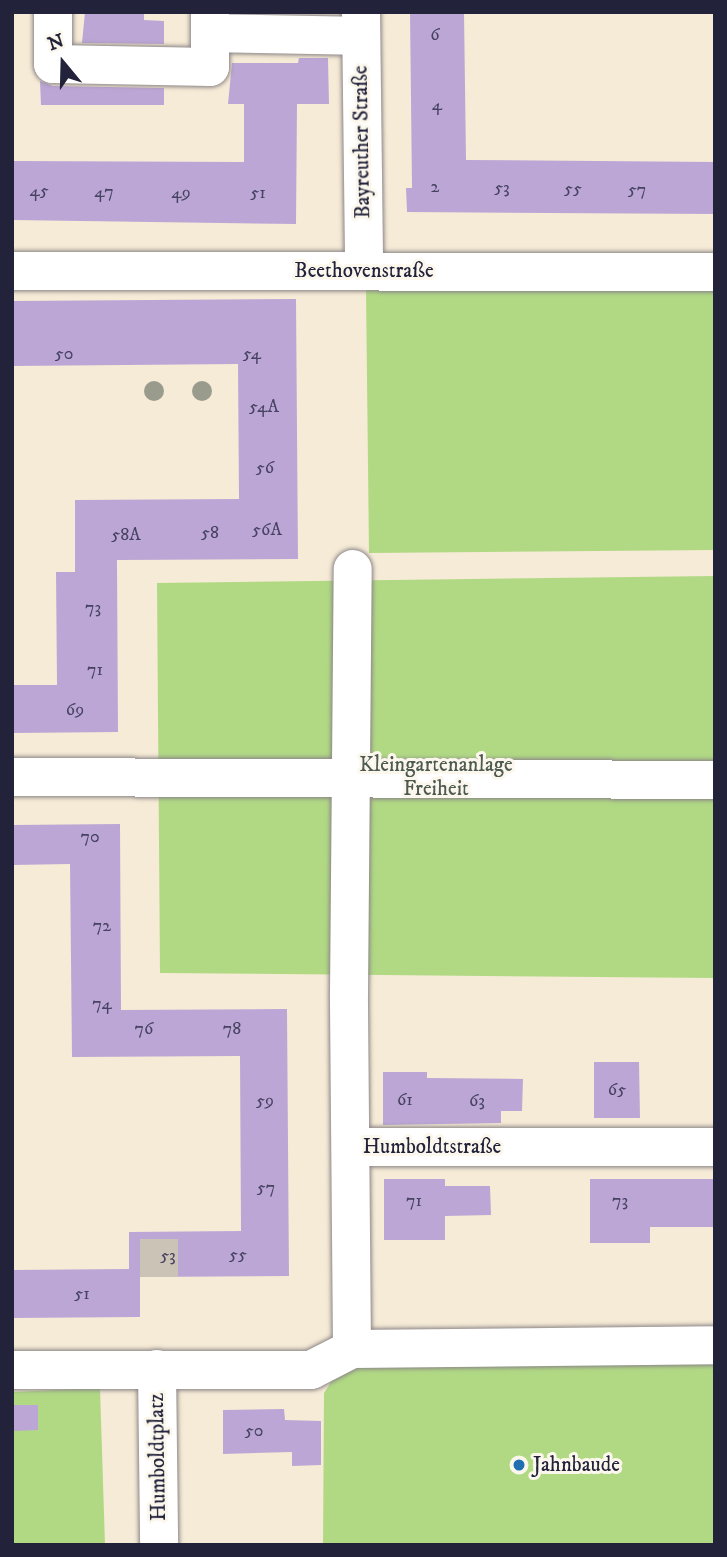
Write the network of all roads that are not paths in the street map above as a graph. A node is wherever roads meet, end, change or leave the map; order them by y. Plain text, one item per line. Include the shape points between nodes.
1 (53, 12) edge
2 (210, 23) edge
3 (361, 24) edge
4 (12, 271) edge
5 (364, 271) junction
6 (715, 272) edge
7 (353, 569) dead end
8 (12, 778) edge
9 (352, 778) junction
10 (715, 779) edge
11 (352, 1147) junction
12 (715, 1147) edge
13 (715, 1345) edge
14 (352, 1349) junction
15 (157, 1369) junction
16 (12, 1370) edge
17 (159, 1545) edge

1 - 2 street via 53,64 210,67
2 - 3 street
3 - 5 street, Bayreuther Straße
4 - 5 street, Beethovenstraße
5 - 6 street, Beethovenstraße
7 - 9 street
8 - 9 street
9 - 10 street
9 - 11 street
11 - 12 street, Humboldtstraße
11 - 14 street, Humboldtstraße
13 - 14 street
14 - 15 street via 311,1370
15 - 16 street
15 - 17 street, Humboldtplatz

